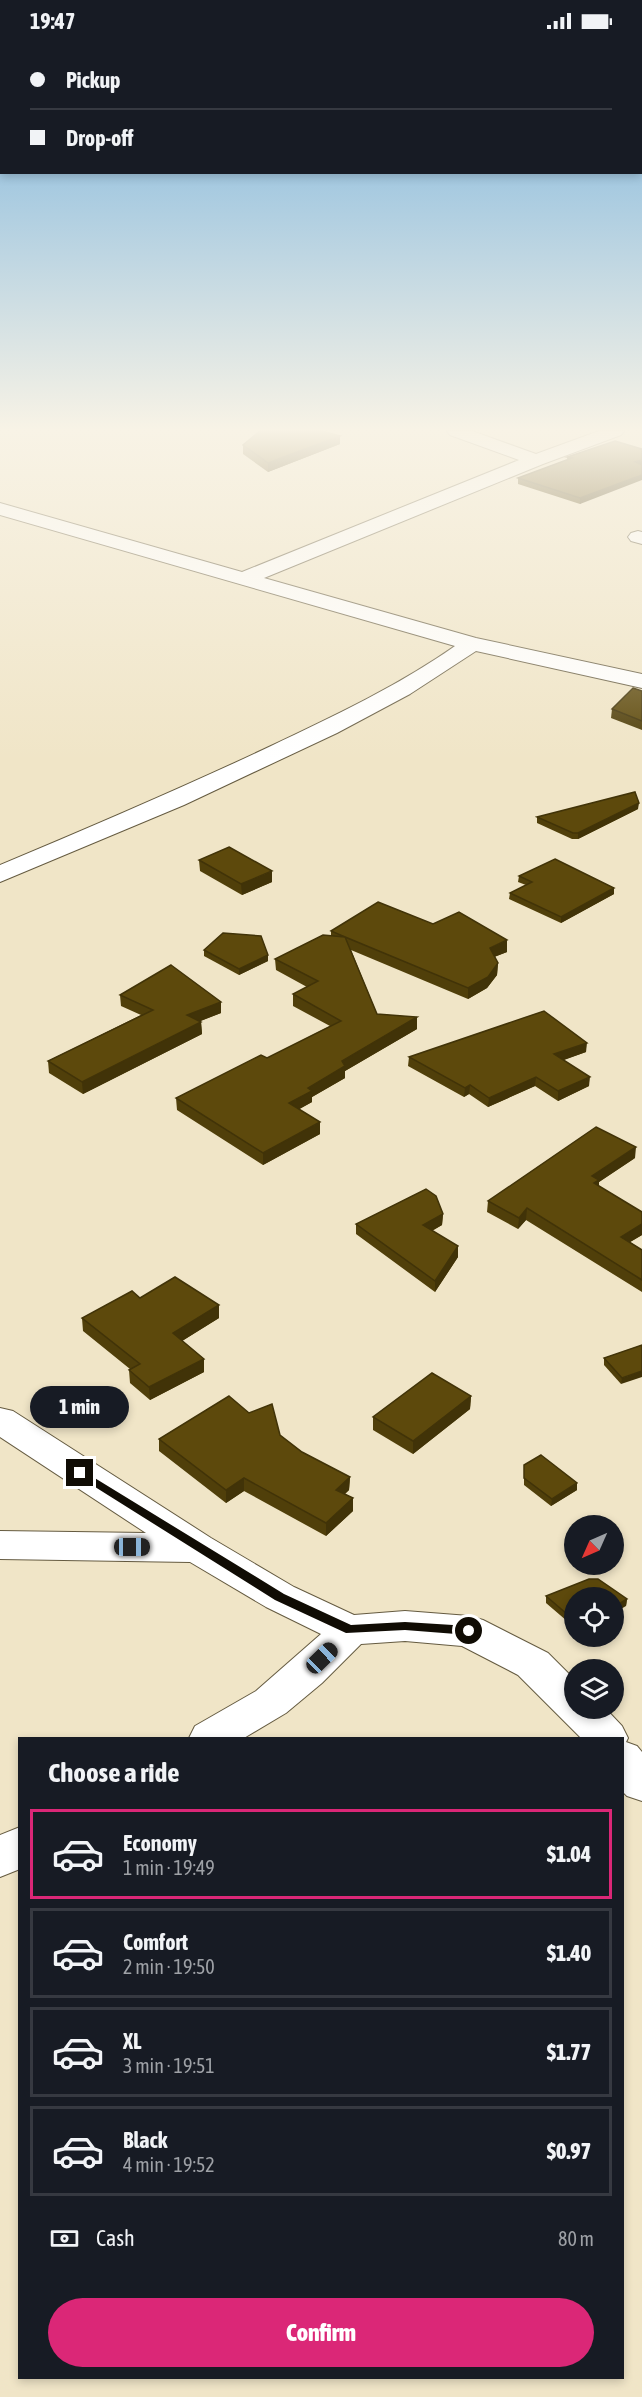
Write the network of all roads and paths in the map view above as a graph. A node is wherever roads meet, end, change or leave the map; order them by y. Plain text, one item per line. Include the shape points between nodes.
1 (111, 541) edge
2 (337, 541) edge
3 (243, 579) junction
4 (472, 644) junction
5 (642, 681) edge
6 (0, 874) edge
7 (0, 1420) edge
8 (0, 1545) edge
9 (197, 1548) junction
10 (350, 1630) junction
11 (564, 1695) edge
12 (589, 1719) edge
13 (212, 1737) edge
14 (606, 1737) edge
15 (624, 1761) edge
16 (642, 1784) edge
17 (18, 1846) edge
18 (0, 1858) edge

1 - 3 street
2 - 3 street
3 - 4 street
4 - 5 street
4 - 6 street via 440,668 369,709 186,796
7 - 9 street
8 - 9 street
9 - 10 street via 280,1597
10 - 11 street via 405,1626 469,1631 533,1664
10 - 13 street via 271,1702
12 - 14 street
15 - 16 street
17 - 18 street

